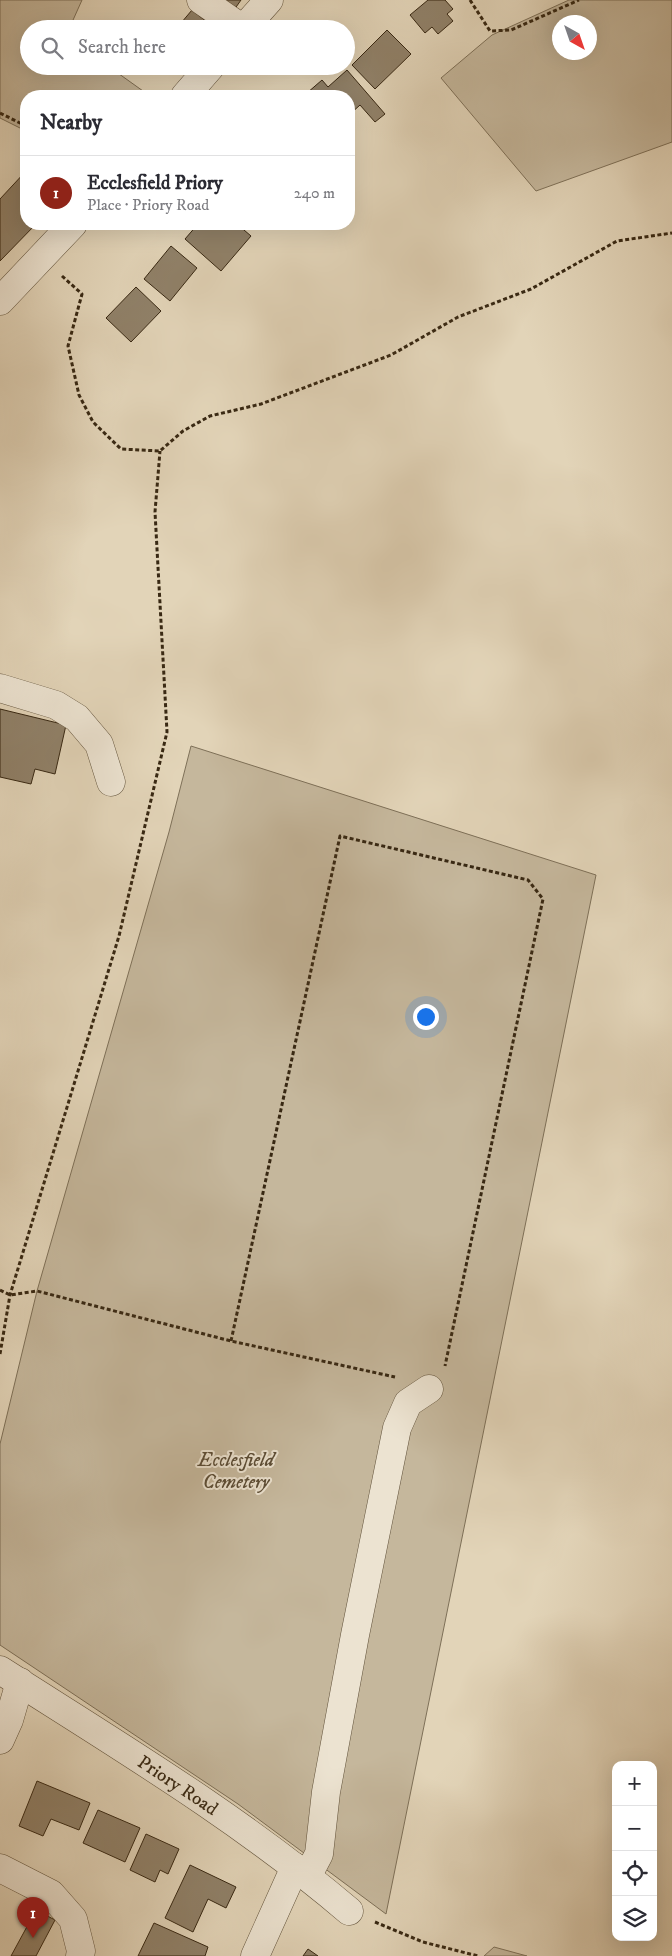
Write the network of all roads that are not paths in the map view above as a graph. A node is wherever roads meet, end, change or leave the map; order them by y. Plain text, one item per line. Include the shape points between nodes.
1 (201, 0) edge
2 (269, 0) edge
3 (230, 20) edge
4 (251, 20) edge
5 (203, 75) edge
6 (190, 90) edge
7 (68, 230) edge
8 (0, 301) edge
9 (0, 688) edge
10 (111, 782) dead end
11 (429, 1389) road end
12 (10, 1676) edge
13 (0, 1740) edge
14 (0, 1868) edge
15 (302, 1871) junction
16 (349, 1911) road end
17 (80, 1956) edge
18 (255, 1956) edge

1 - 3 street
2 - 4 street
5 - 6 street
7 - 8 street
9 - 10 street via 56,704 77,718 99,744
11 - 15 street via 408,1403 398,1428 355,1635 326,1792 319,1854
12 - 13 street via 9,1720
12 - 15 street, Priory Road via 172,1778
14 - 17 street via 51,1894 73,1919
15 - 16 street, Priory Road
15 - 18 street

